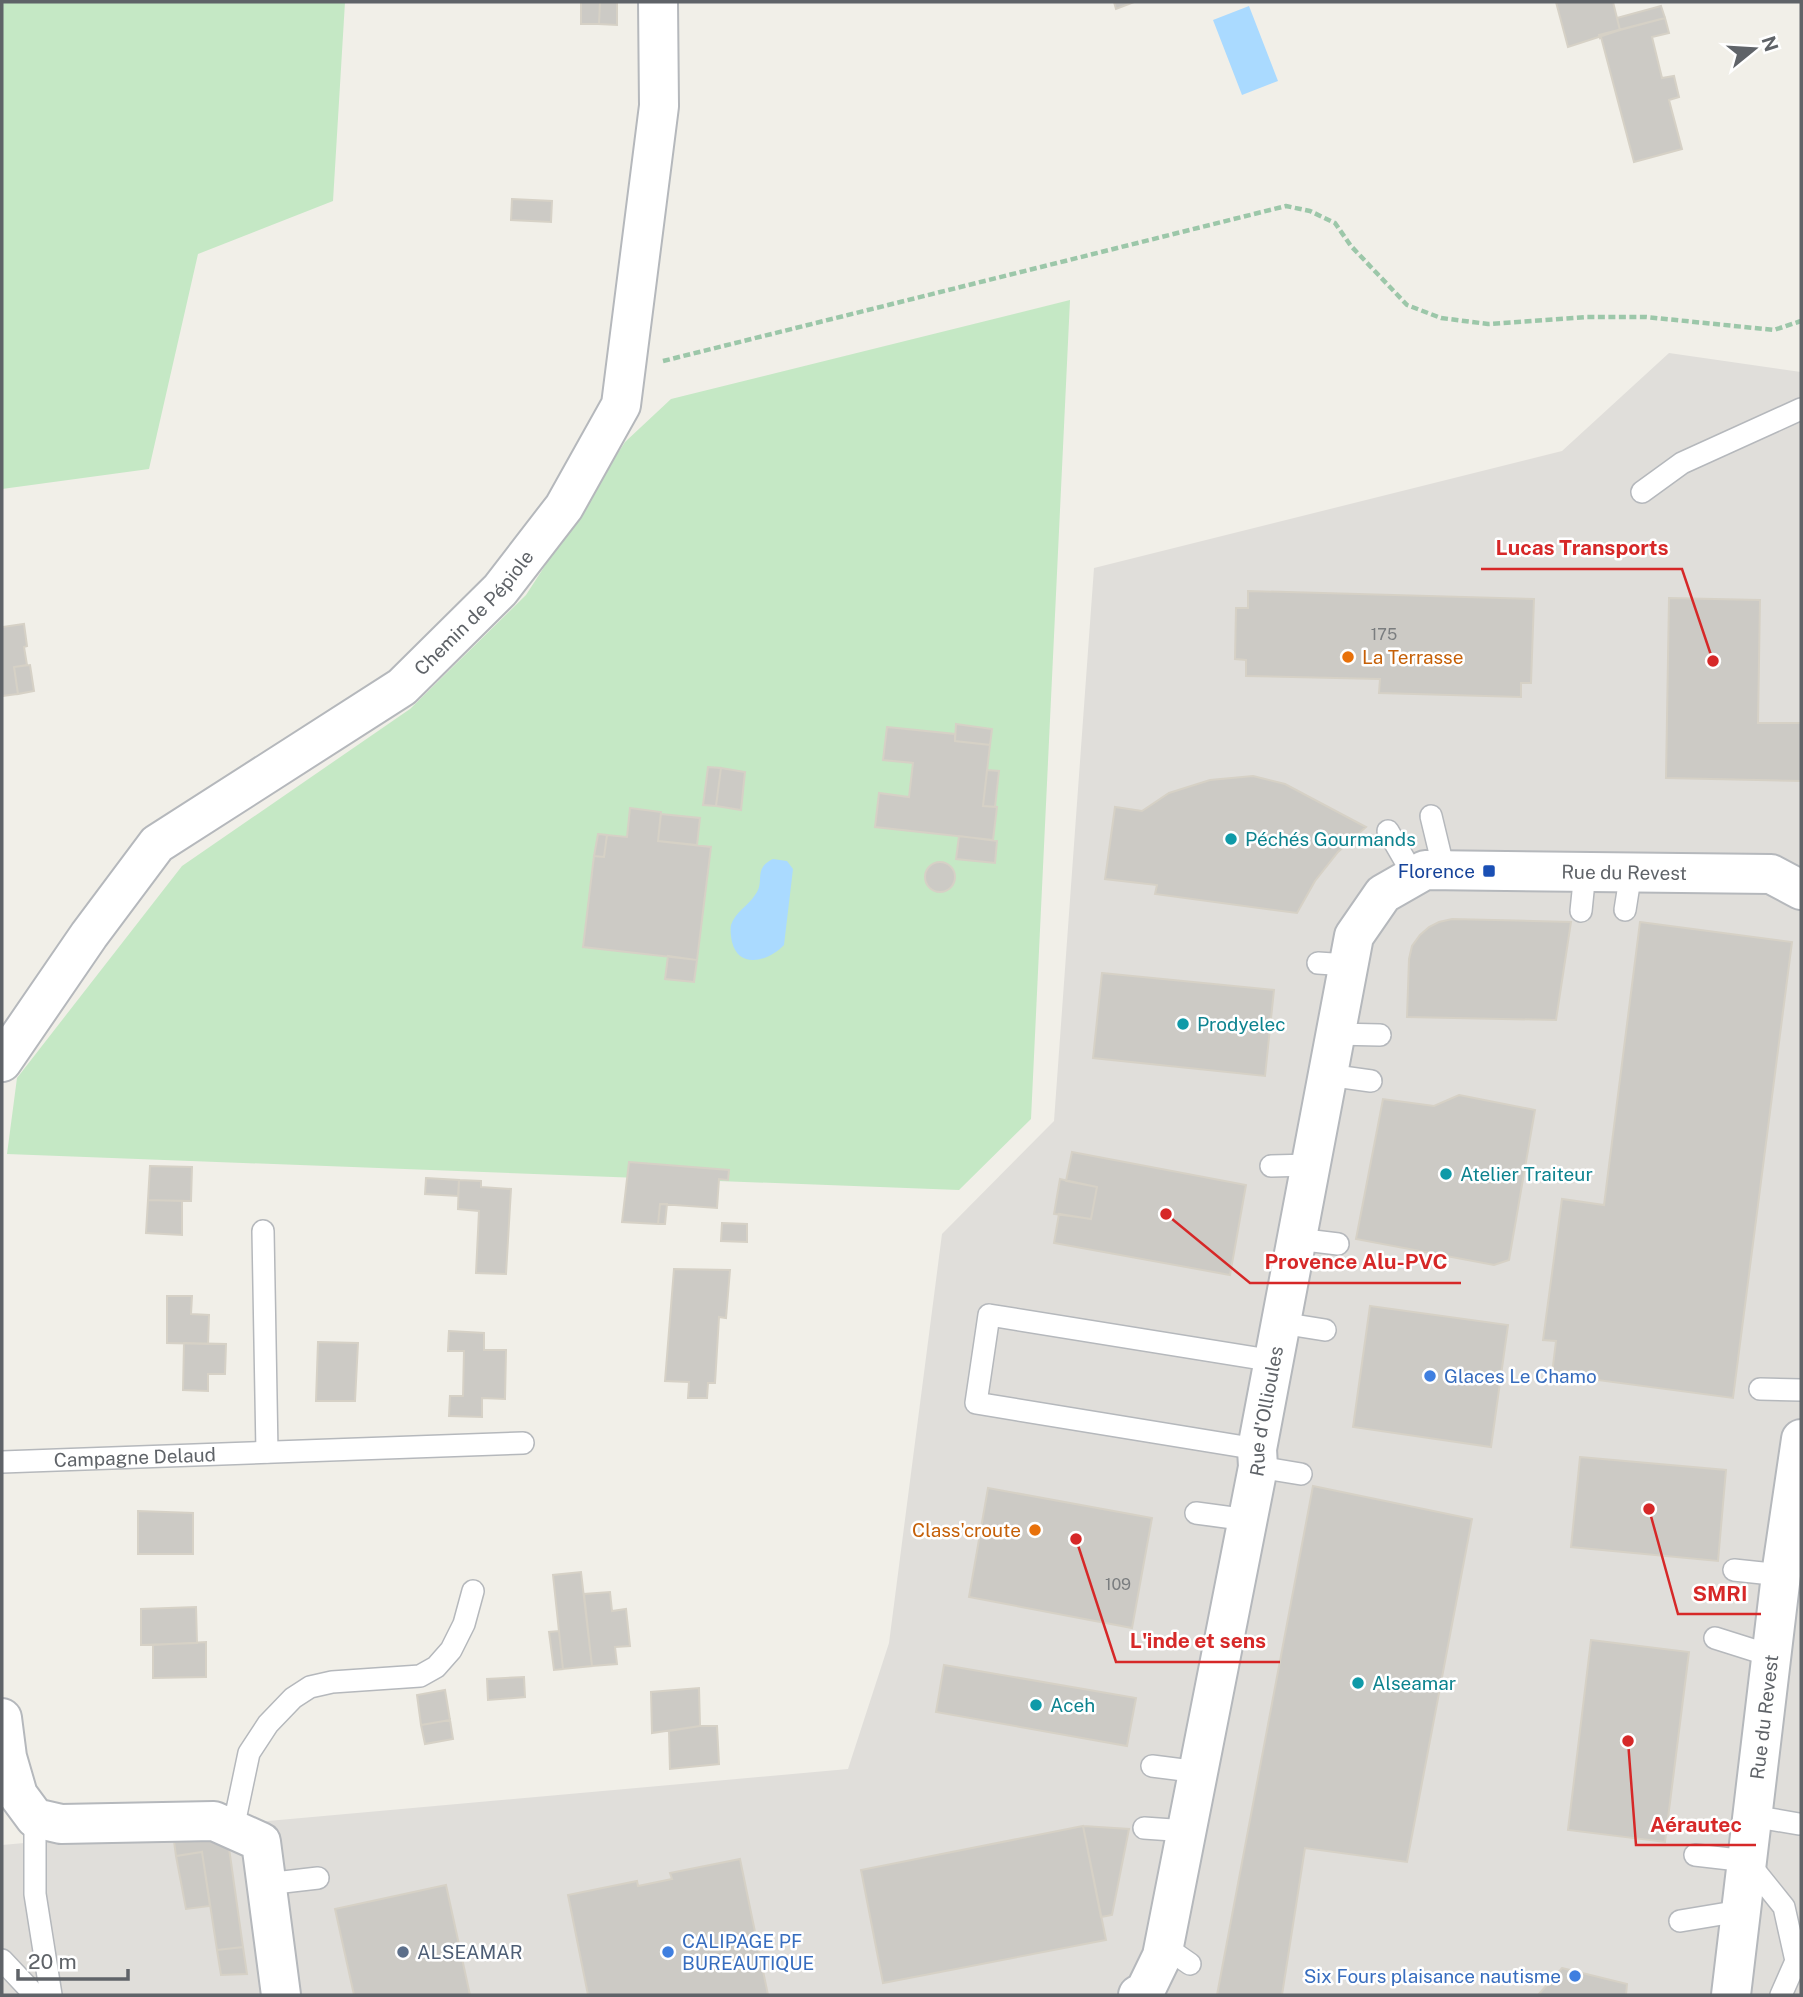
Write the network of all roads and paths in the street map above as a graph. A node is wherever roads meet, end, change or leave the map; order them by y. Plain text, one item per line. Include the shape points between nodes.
1 (659, 2) edge
2 (1801, 321) edge
3 (625, 371) junction
4 (1801, 409) edge
5 (1642, 492) dead end
6 (1430, 816) dead end
7 (1388, 831) dead end
8 (1585, 872) junction
9 (1631, 872) junction
10 (1429, 873) junction
11 (1801, 890) edge
12 (1625, 910) dead end
13 (1581, 911) dead end
14 (1335, 1034) junction
15 (1380, 1035) dead end
16 (2, 1062) edge
17 (1328, 1075) junction
18 (1371, 1081) dead end
19 (1311, 1165) junction
20 (1271, 1166) dead end
21 (263, 1230) dead end
22 (1297, 1239) junction
23 (1338, 1244) dead end
24 (1281, 1323) junction
25 (1325, 1330) dead end
26 (1274, 1361) junction
27 (1760, 1389) dead end
28 (1801, 1390) edge
29 (1801, 1439) edge
30 (523, 1443) dead end
31 (267, 1452) junction
32 (1258, 1458) junction
33 (2, 1462) edge
34 (1301, 1474) dead end
35 (1196, 1513) dead end
36 (1248, 1520) junction
37 (1734, 1570) dead end
38 (1781, 1575) junction
39 (473, 1591) dead end
40 (1715, 1638) dead end
41 (1772, 1656) junction
42 (2, 1718) edge
43 (1152, 1766) dead end
44 (1199, 1772) junction
45 (1752, 1816) junction
46 (35, 1818) junction
47 (1799, 1824) dead end
48 (1144, 1828) dead end
49 (233, 1829) junction
50 (1187, 1831) junction
51 (1695, 1855) dead end
52 (1747, 1861) junction
53 (318, 1878) dead end
54 (266, 1884) junction
55 (1740, 1911) junction
56 (1681, 1921) dead end
57 (2, 1960) edge
58 (35, 1995) edge
59 (51, 1995) edge
60 (281, 1995) edge
61 (1138, 1995) edge
62 (1731, 1995) edge
63 (1781, 1995) edge

1 - 3 street, Chemin de Pépiole via 659,106
2 - 3 path via 1774,330 1646,317 1488,324 1441,318 1408,304 1351,246 1335,223 1286,206
3 - 16 street, Chemin de Pépiole via 621,405 564,507 500,590 401,687 158,844
4 - 5 lane via 1682,463
6 - 10 lane
7 - 10 lane
8 - 9 street, Rue du Revest
8 - 10 street, Rue du Revest
8 - 13 lane
9 - 11 street, Rue du Revest via 1771,874
9 - 12 lane
10 - 14 street, Rue d'Ollioules via 1383,894 1333,964
14 - 15 lane
14 - 17 street, Rue d'Ollioules
17 - 18 lane
17 - 19 street, Rue d'Ollioules
19 - 20 lane
19 - 22 street, Rue d'Ollioules
21 - 31 lane
22 - 23 lane
22 - 24 street, Rue d'Ollioules
24 - 25 lane
24 - 26 street, Rue d'Ollioules
26 - 32 street, Rue d'Ollioules
26 - 32 lane via 989,1315 976,1403
27 - 28 lane
29 - 38 street, Rue du Revest
30 - 31 lane, Campagne Delaud
31 - 33 lane, Campagne Delaud
32 - 34 lane
32 - 36 street, Rue d'Ollioules
35 - 36 lane
36 - 44 street, Rue d'Ollioules
37 - 38 lane
38 - 41 street, Rue du Revest
39 - 49 lane via 464,1624 436,1667 420,1676 332,1682 310,1687 293,1698 249,1753
40 - 41 lane
41 - 45 street, Rue du Revest
42 - 46 street via 18,1795
43 - 44 lane
44 - 50 street, Rue d'Ollioules
45 - 47 lane
45 - 52 street, Rue du Revest
46 - 49 street via 61,1824 214,1821
46 - 59 lane via 35,1894
48 - 50 lane
49 - 54 street via 261,1842
50 - 61 street, Rue d'Ollioules via 1177,1955 1162,1956 1145,1991
51 - 52 lane
52 - 55 street, Rue du Revest
52 - 63 lane via 1784,1907 1796,1961
53 - 54 lane
54 - 60 street
55 - 56 lane
55 - 62 street, Rue du Revest
57 - 58 lane

